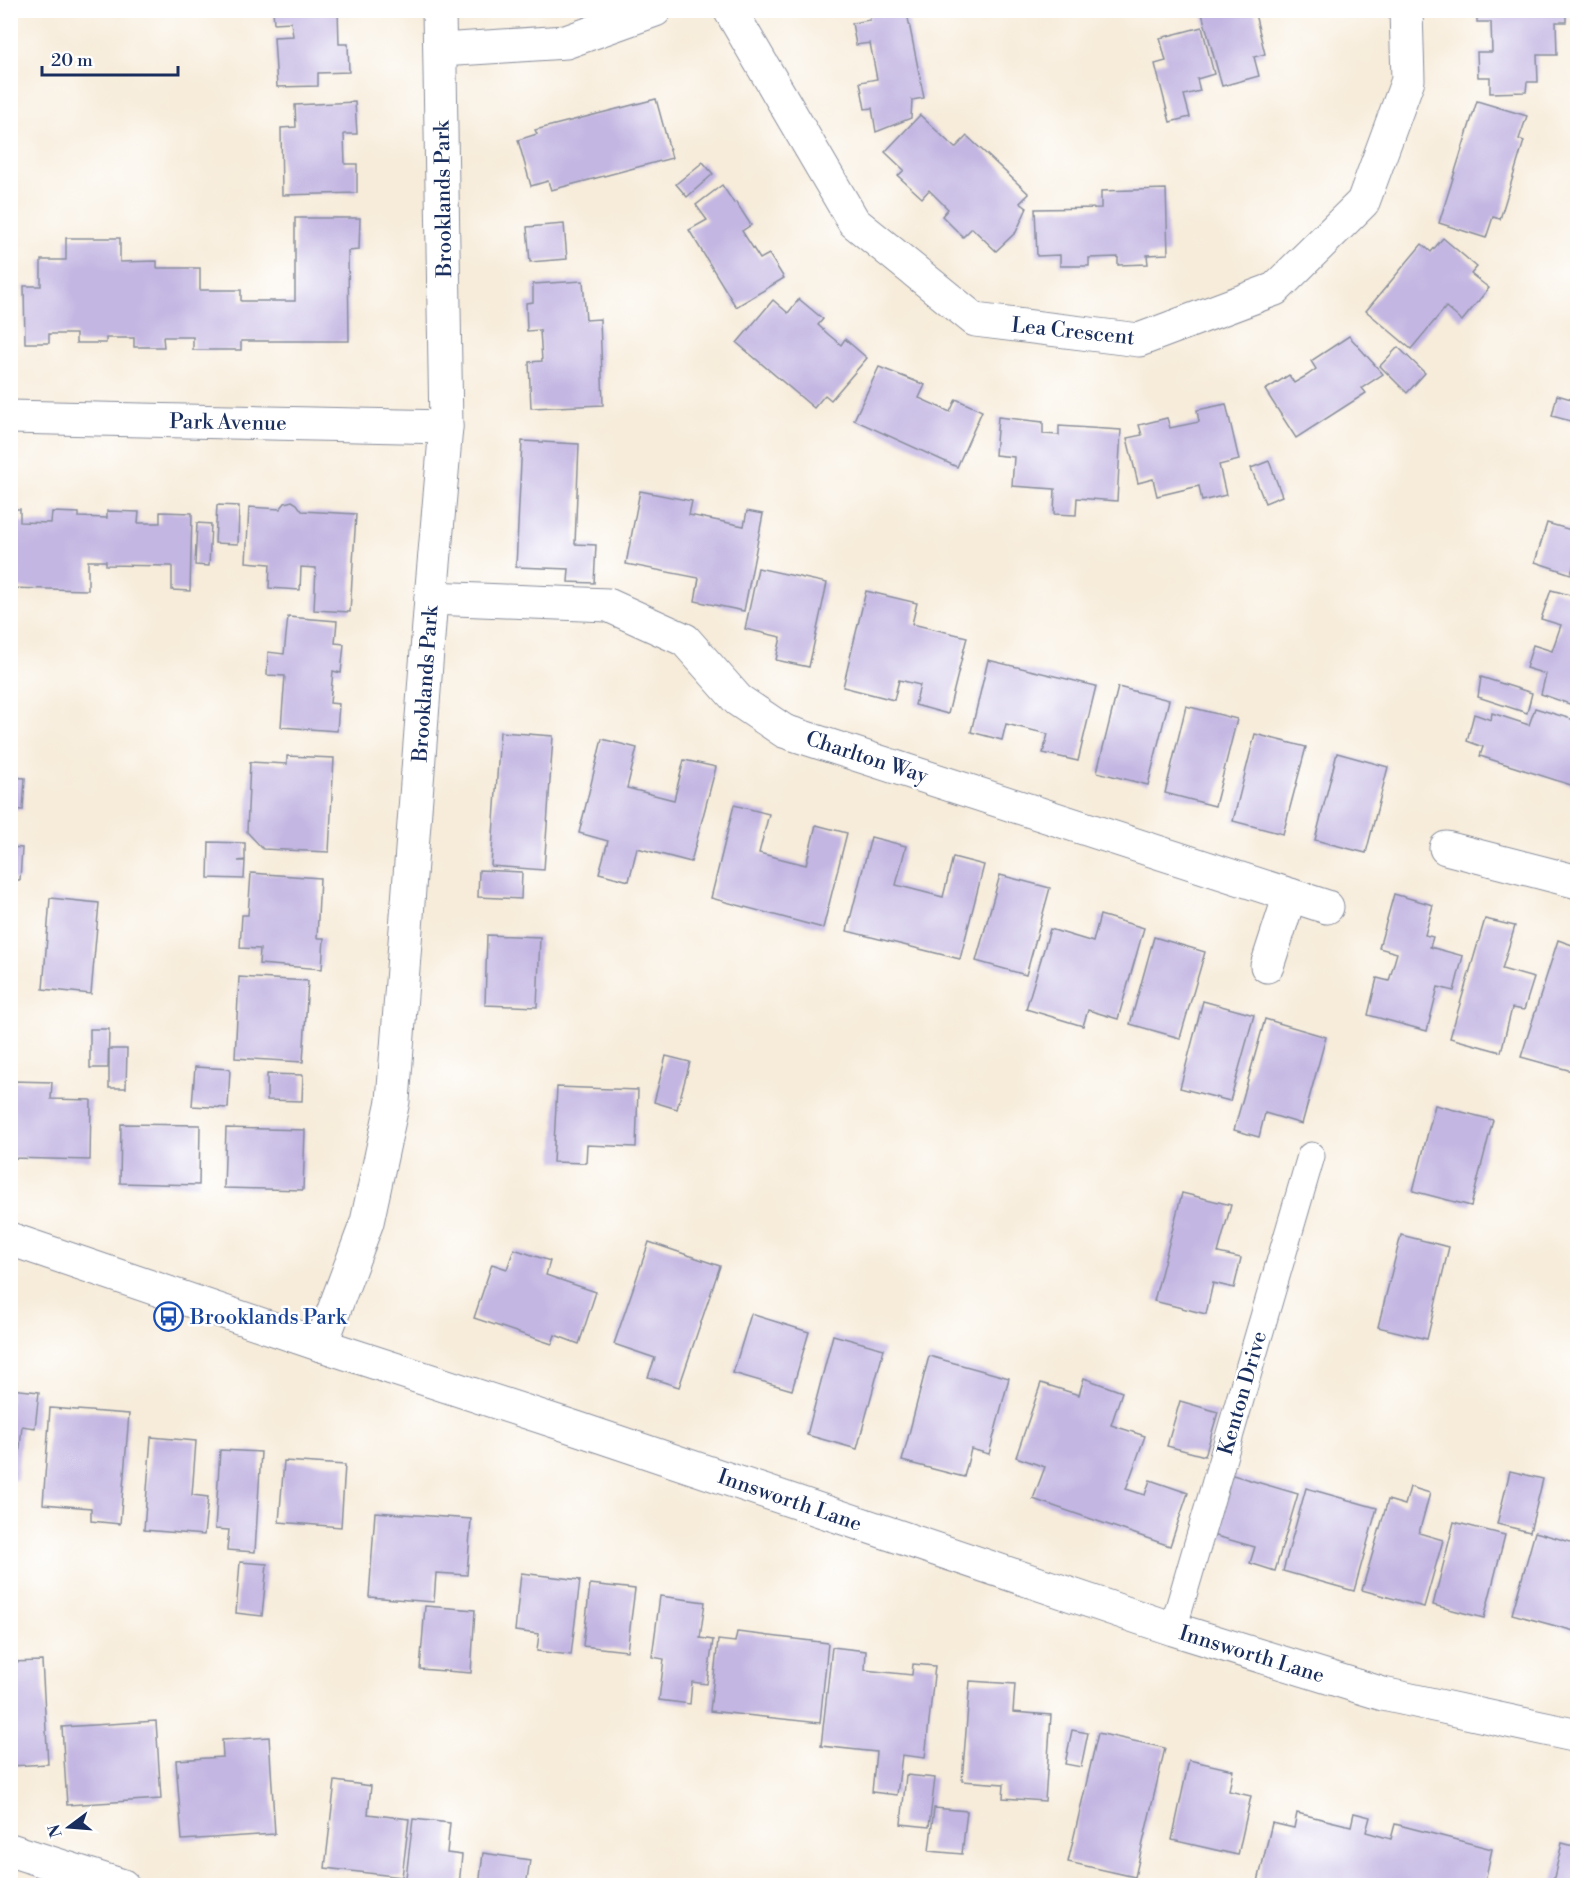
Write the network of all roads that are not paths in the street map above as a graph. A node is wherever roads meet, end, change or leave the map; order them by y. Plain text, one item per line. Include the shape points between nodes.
1 (439, 10) edge
2 (655, 10) edge
3 (730, 10) edge
4 (1406, 10) edge
5 (441, 50) junction
6 (10, 417) edge
7 (446, 427) junction
8 (431, 598) junction
9 (1446, 848) dead end
10 (1578, 882) edge
11 (1290, 895) junction
12 (1327, 907) dead end
13 (1268, 966) dead end
14 (1311, 1156) dead end
15 (10, 1239) edge
16 (321, 1346) junction
17 (1173, 1629) junction
18 (1578, 1736) edge
19 (10, 1850) edge
20 (60, 1876) edge
21 (123, 1886) edge

1 - 5 street, Brooklands Park
2 - 5 street via 566,42
3 - 4 street, Lea Crescent via 854,222 975,320 1138,340 1275,289 1363,202 1408,80
5 - 7 street, Brooklands Park
6 - 7 street, Park Avenue
7 - 8 street, Brooklands Park
8 - 11 street, Charlton Way via 608,605 685,640 738,700 784,731
8 - 16 street, Brooklands Park via 393,1101 367,1222
9 - 10 street
11 - 12 street, Charlton Way
11 - 13 street
14 - 17 lane, Kenton Drive
15 - 16 street, Innsworth Lane
16 - 17 street, Innsworth Lane
17 - 18 street, Innsworth Lane via 1383,1694
19 - 20 street
20 - 21 street

